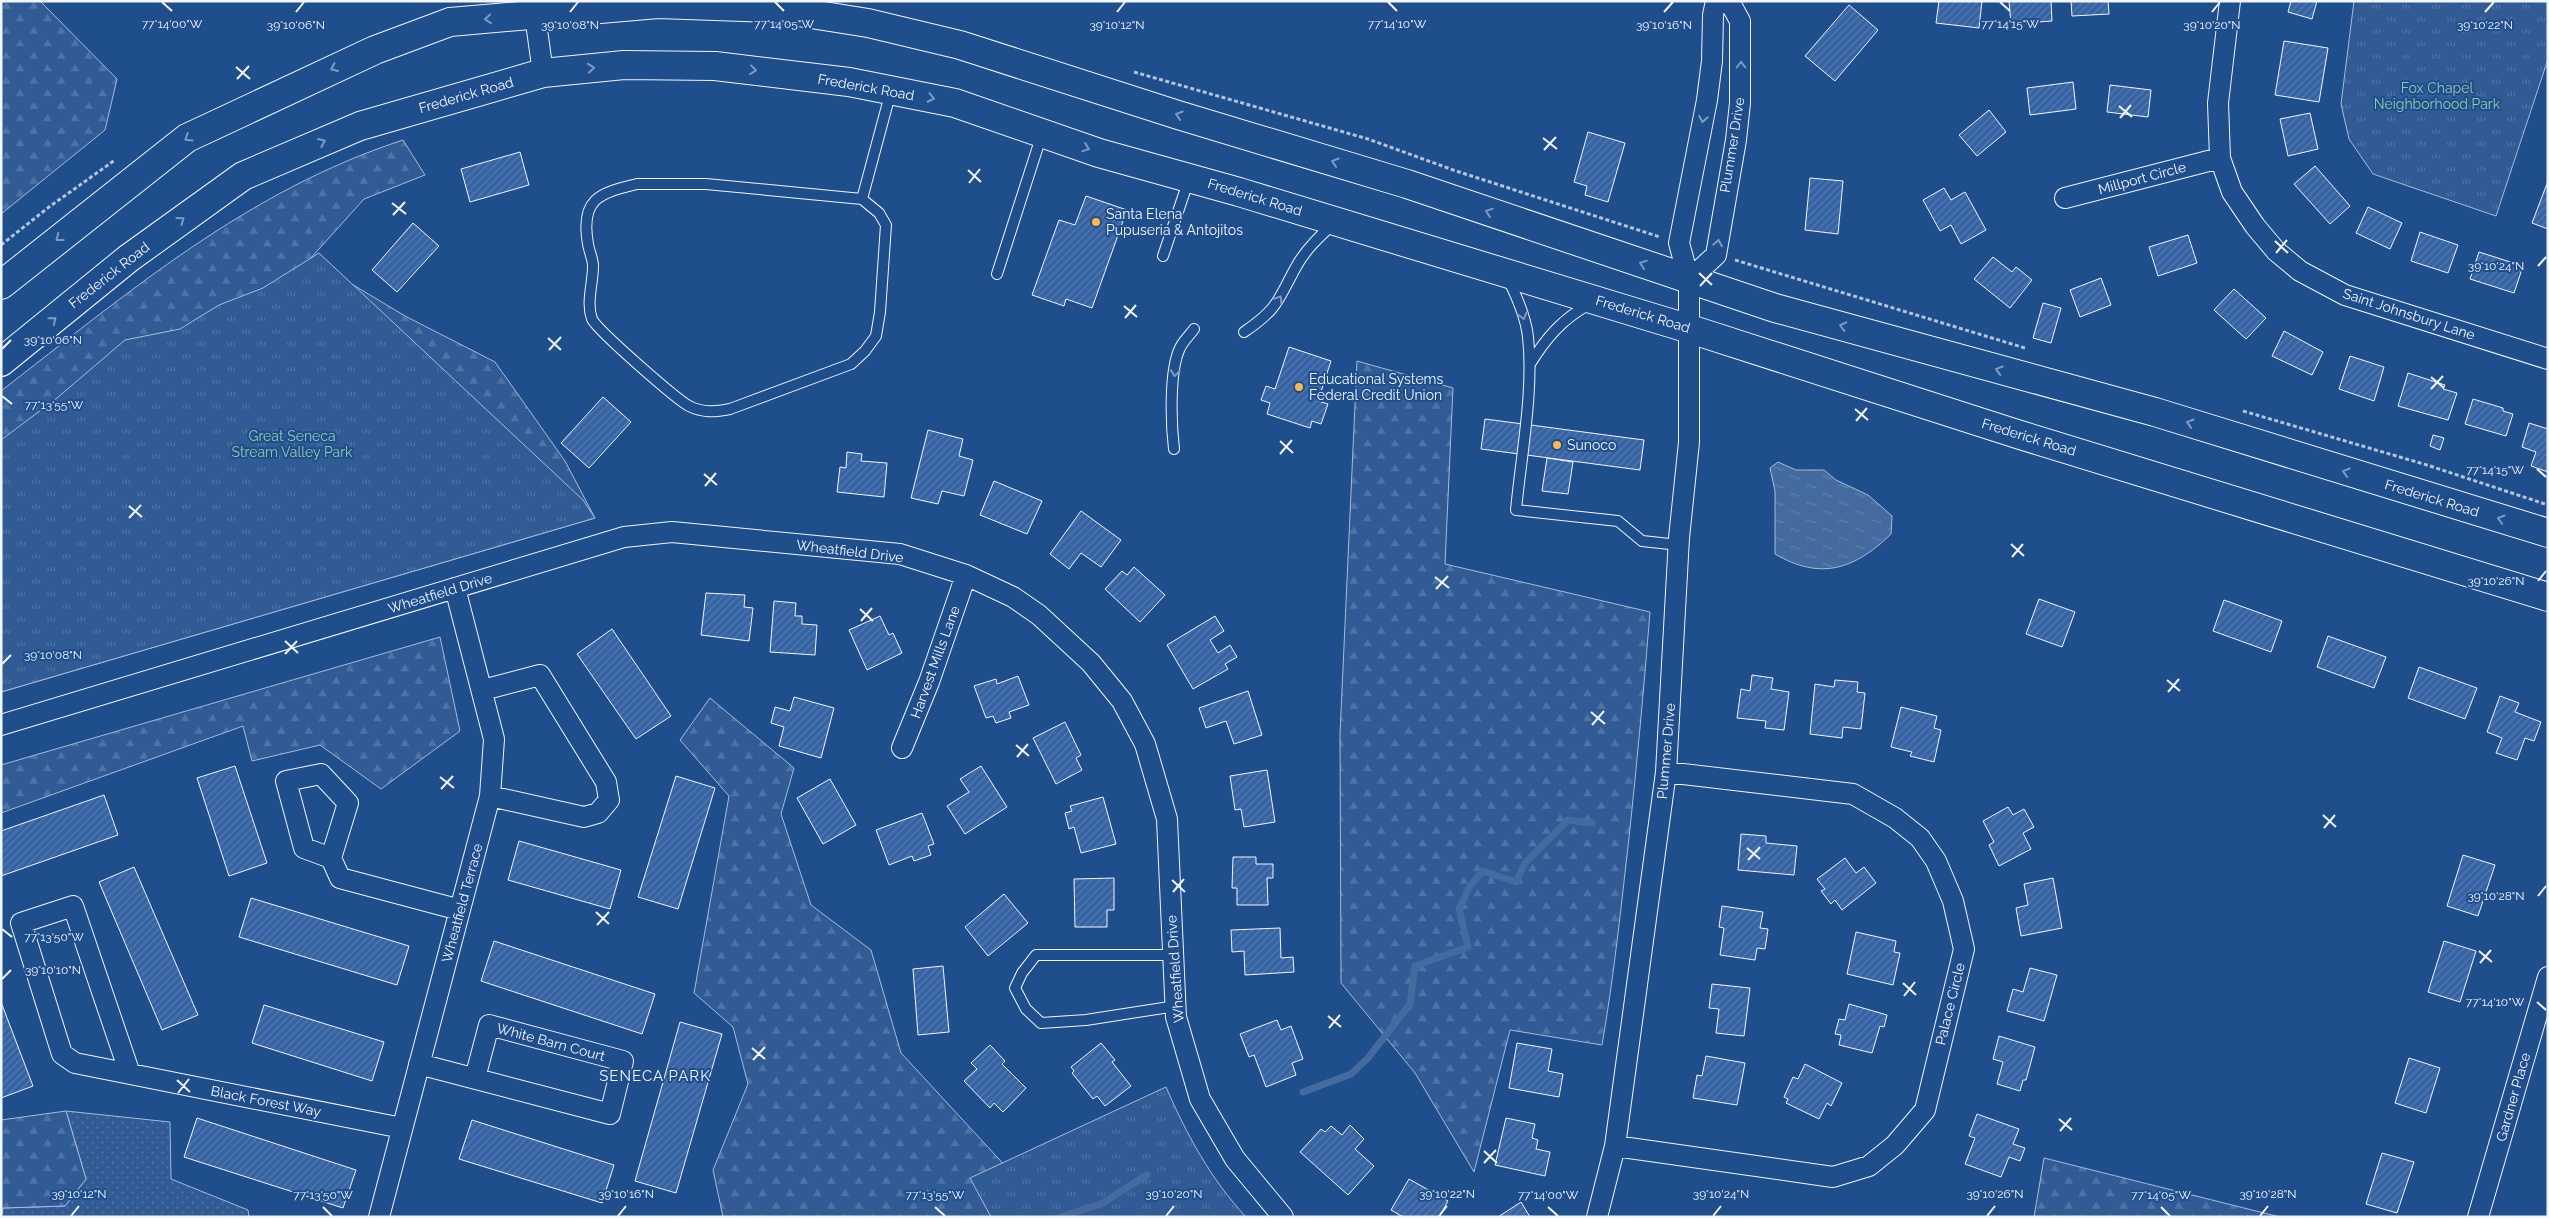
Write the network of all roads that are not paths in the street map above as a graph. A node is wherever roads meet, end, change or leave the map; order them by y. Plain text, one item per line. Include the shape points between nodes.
1 (1716, 1) edge
2 (1729, 1) edge
3 (2230, 1) edge
4 (535, 8) edge
5 (543, 73) junction
6 (891, 90) junction
7 (1042, 133) junction
8 (2220, 158) junction
9 (1189, 178) junction
10 (2065, 198) dead end
11 (862, 199) junction
12 (1335, 222) junction
13 (1163, 256) dead end
14 (1503, 272) junction
15 (997, 274) dead end
16 (1689, 280) junction
17 (1, 285) edge
18 (1596, 300) junction
19 (1194, 329) dead end
20 (1690, 329) junction
21 (1244, 332) dead end
22 (2548, 359) edge
23 (1, 362) edge
24 (1530, 364) junction
25 (1174, 449) dead end
26 (2548, 533) edge
27 (1679, 545) junction
28 (966, 575) junction
29 (455, 588) junction
30 (2548, 597) edge
31 (483, 690) junction
32 (1, 725) edge
33 (902, 748) dead end
34 (1666, 772) junction
35 (490, 796) junction
36 (331, 858) dead end
37 (460, 910) junction
38 (1173, 954) junction
39 (2548, 977) edge
40 (1176, 1006) junction
41 (419, 1064) junction
42 (130, 1074) junction
43 (475, 1078) junction
44 (402, 1128) junction
45 (1615, 1146) junction
46 (379, 1217) edge
47 (1284, 1217) edge
48 (1597, 1217) edge
49 (2478, 1217) edge

1 -> 16 street, Plummer Drive via 1707,100 1679,243
16 -> 2 street, Plummer Drive via 1716,255 1736,140 1740,103 1740,21
3 - 8 street, Saint Johnsbury Lane via 2218,104
4 - 5 street
16 -> 4 main road, Frederick Road via 1407,184 960,45 868,23 773,8 683,4
4 -> 17 main road, Frederick Road via 450,22 375,50 187,138
5 -> 6 main road, Frederick Road via 624,65 715,66
23 -> 5 main road, Frederick Road via 129,258 243,176 360,126
6 -> 7 main road, Frederick Road via 955,103
6 - 11 lane
7 -> 9 main road, Frederick Road
7 - 15 lane
8 - 10 street, Millport Circle
8 - 22 street, Saint Johnsbury Lane via 2232,192 2255,226 2276,251 2300,271 2345,295
9 - 12 main road, Frederick Road
9 - 13 lane
11 - 11 lane via 706,184 637,184 607,191 591,204 585,224 593,264 589,303 593,320 688,405 713,412 730,409 851,364 876,336 886,225 879,213
12 - 14 main road, Frederick Road
21 -> 12 lane via 1266,317 1278,303 1309,248
14 - 18 main road, Frederick Road
14 -> 24 lane via 1518,298 1528,335
16 - 20 street, Plummer Drive
26 -> 16 main road, Frederick Road via 2155,412 1775,308
18 - 20 main road, Frederick Road
18 - 24 lane via 1558,325
19 -> 25 lane via 1180,348 1176,365 1171,422
20 - 27 street, Plummer Drive via 1689,442
20 - 30 main road, Frederick Road via 2017,434
24 - 27 lane via 1516,510 1618,521 1642,541
27 - 34 street, Plummer Drive
28 - 29 street, Wheatfield Drive via 900,554 672,532 624,537
28 - 33 street, Harvest Mills Lane
28 - 38 street, Wheatfield Drive via 1040,614 1091,663 1122,701 1145,744 1167,819
29 - 31 street, Wheatfield Terrace
29 - 32 street, Wheatfield Drive
31 - 35 street, Wheatfield Terrace via 494,739
31 - 35 street via 540,675 606,782 609,800 598,813 584,817
34 - 45 street, Plummer Drive
34 - 45 street, Palace Circle via 1853,794 1895,818 1920,838 1936,861 1953,901 1964,949 1925,1110 1895,1145 1869,1166 1833,1177
35 - 37 street, Wheatfield Terrace
36 - 37 street via 340,878
37 - 41 street, Wheatfield Terrace
38 - 40 street, Wheatfield Drive
38 - 40 lane via 1036,955 1015,988 1026,1009 1041,1023 1086,1020
39 - 49 street, Gardner Place
40 - 47 street, Wheatfield Drive via 1176,1017 1200,1099 1235,1159
41 - 43 street, White Barn Court
41 - 44 street, Wheatfield Terrace
42 - 42 street, Black Forest Way via 75,1063 62,1054 21,923 74,906
42 - 44 street, Black Forest Way
43 - 43 street, White Barn Court via 610,1114 623,1061 489,1025
44 - 46 street, Wheatfield Terrace
45 - 48 street, Plummer Drive

